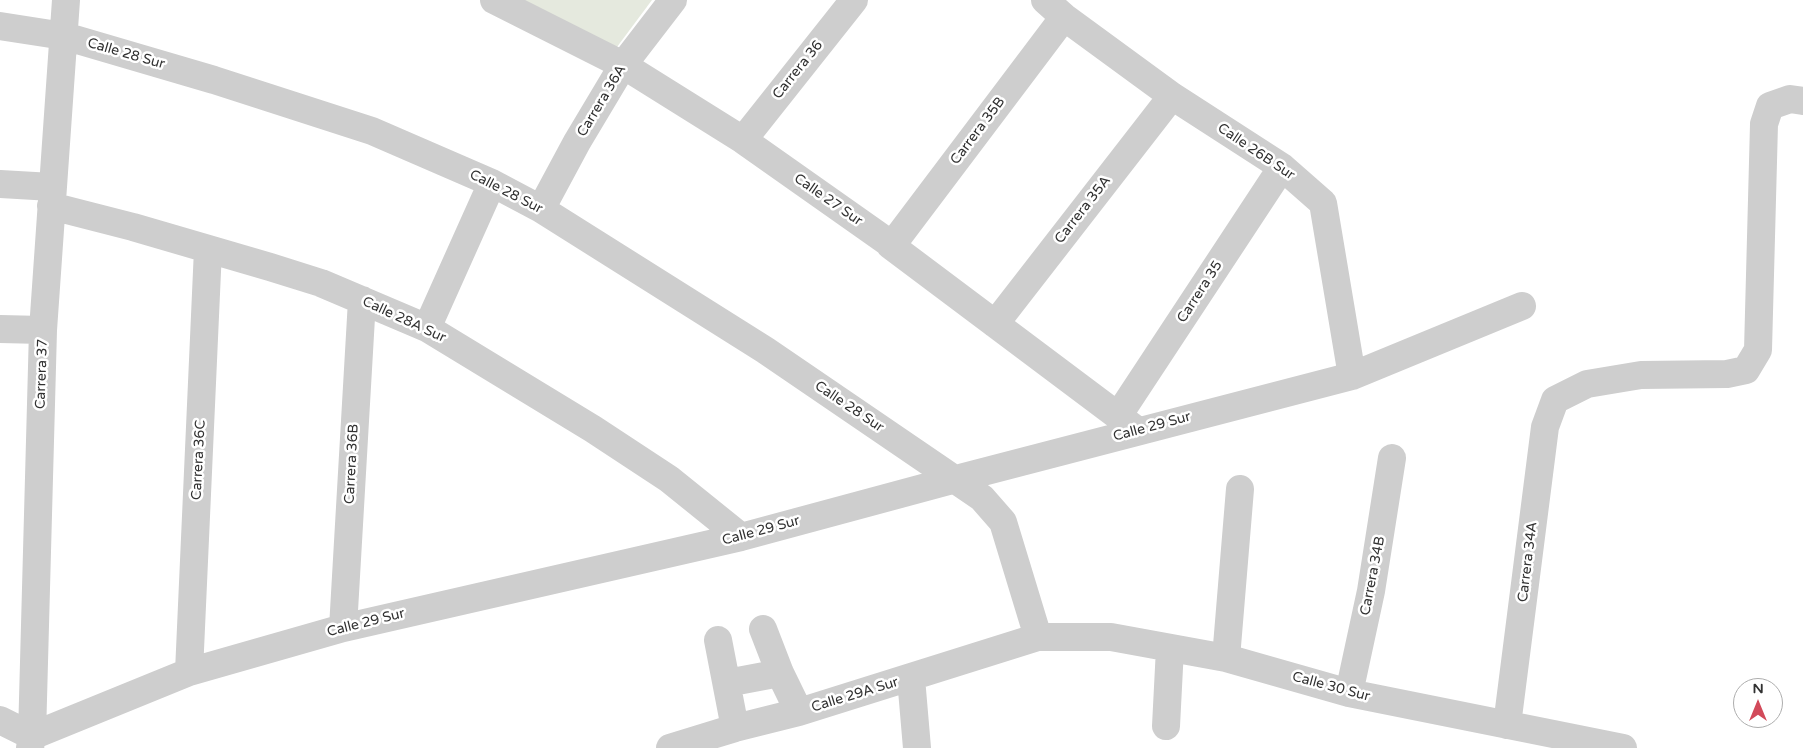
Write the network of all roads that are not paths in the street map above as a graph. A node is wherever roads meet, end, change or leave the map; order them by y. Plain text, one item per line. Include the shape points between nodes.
1 (66, 0) edge
2 (494, 0) edge
3 (673, 0) edge
4 (854, 0) edge
5 (1055, 9) edge
6 (0, 26) edge
7 (64, 36) junction
8 (623, 64) junction
9 (1172, 96) junction
10 (1803, 101) edge
11 (742, 140) junction
12 (1282, 167) junction
13 (0, 184) edge
14 (492, 184) junction
15 (51, 196) junction
16 (541, 209) junction
17 (892, 245) junction
18 (208, 249) junction
19 (362, 300) junction
20 (1522, 306) dead end
21 (995, 324) junction
22 (427, 328) junction
23 (0, 329) edge
24 (43, 330) junction
25 (1352, 376) junction
26 (1128, 423) junction
27 (1392, 458) dead end
28 (956, 479) junction
29 (1240, 489) dead end
30 (741, 537) junction
31 (343, 628) junction
32 (763, 629) dead end
33 (1038, 637) junction
34 (718, 640) dead end
35 (1170, 648) junction
36 (1226, 658) junction
37 (189, 672) junction
38 (780, 673) junction
39 (911, 678) junction
40 (727, 683) junction
41 (1349, 693) junction
42 (799, 712) junction
43 (0, 720) edge
44 (1507, 725) junction
45 (1166, 726) dead end
46 (735, 728) junction
47 (31, 742) edge
48 (670, 748) edge
49 (917, 748) edge
50 (1623, 748) edge

1 - 7 street, Carrera 37
2 - 8 street, Calle 27 Sur
3 - 8 street, Carrera 36A
4 - 11 street, Carrera 36
5 - 9 street, Calle 26B Sur
5 - 17 street, Carrera 35B
6 - 7 street, Calle 28 Sur
7 - 14 street, Calle 28 Sur via 372,131
7 - 15 street, Carrera 37
8 - 11 street, Calle 27 Sur
8 - 16 street, Carrera 36A
9 - 12 street, Calle 26B Sur
9 - 21 street, Carrera 35A
10 - 44 street, Carrera 34A via 1790,99 1770,106 1764,124 1758,350 1746,370 1727,374 1641,375 1587,384 1555,400 1545,427
11 - 17 street, Calle 27 Sur
12 - 25 street, Calle 26B Sur via 1323,202
12 - 26 street, Carrera 35
13 - 15 street, Calle 28A Sur
14 - 16 street, Calle 28 Sur
14 - 22 street
15 - 18 street, Calle 28A Sur via 133,227
15 - 24 street, Carrera 37
16 - 28 street, Calle 28 Sur via 765,350
17 - 21 street, Calle 27 Sur
18 - 19 street, Calle 28A Sur via 320,283
18 - 37 street, Carrera 36C
19 - 22 street, Calle 28A Sur
19 - 31 street, Carrera 36B
20 - 25 street, Calle 29 Sur
21 - 26 street, Calle 27 Sur
22 - 30 street, Calle 28A Sur via 601,434 669,480
23 - 24 street
24 - 47 street, Carrera 37
25 - 26 street, Calle 29 Sur
26 - 28 street, Calle 29 Sur
27 - 41 street, Carrera 34B via 1371,591
28 - 30 street, Calle 29 Sur
28 - 33 street via 982,498 1003,522
29 - 36 street
30 - 31 street, Calle 29 Sur
31 - 37 street, Calle 29 Sur
32 - 38 street
33 - 35 street, Calle 30 Sur via 1111,636
33 - 39 street, Calle 29A Sur
34 - 40 street
35 - 36 street, Calle 30 Sur
35 - 45 street
36 - 41 street, Calle 30 Sur
37 - 47 street, Calle 29 Sur
38 - 40 street
38 - 42 street
39 - 42 street, Calle 29A Sur
39 - 49 street
40 - 46 street
41 - 44 street, Calle 30 Sur
42 - 46 street, Calle 29A Sur
43 - 47 street
44 - 50 street, Calle 30 Sur
46 - 48 street, Calle 29A Sur

